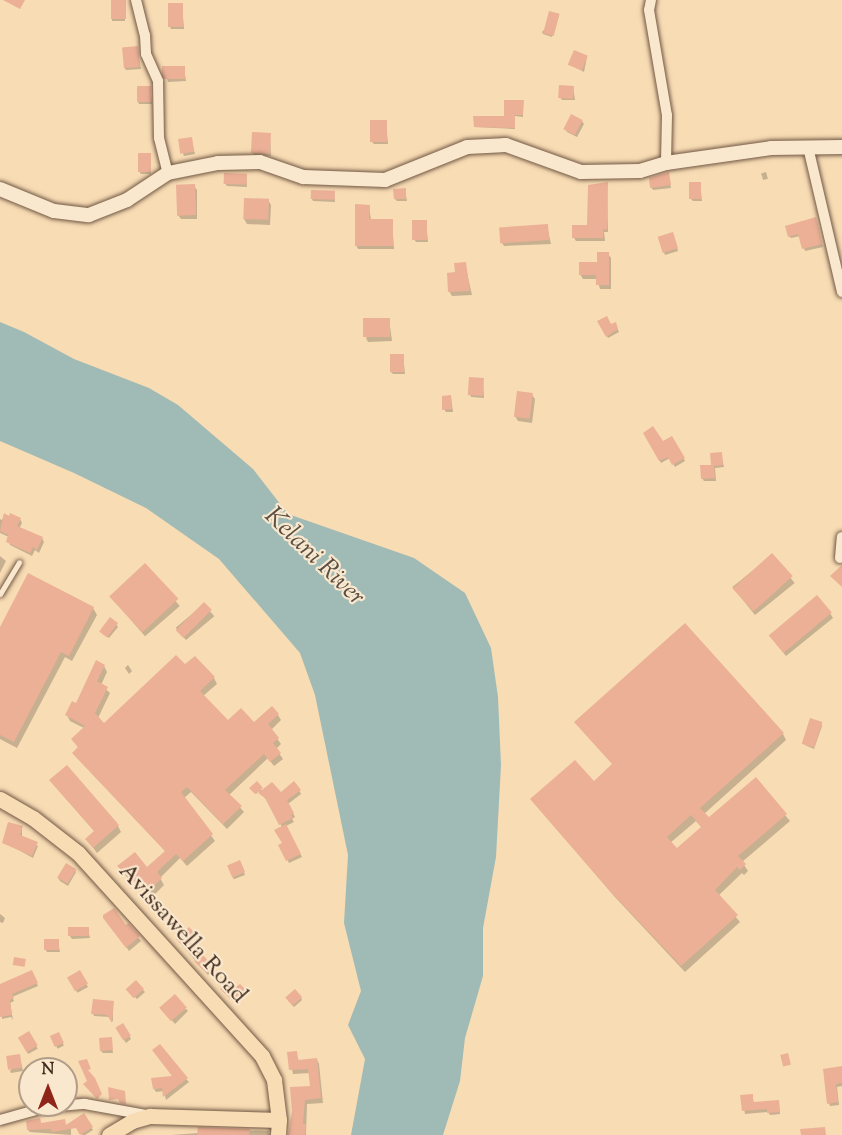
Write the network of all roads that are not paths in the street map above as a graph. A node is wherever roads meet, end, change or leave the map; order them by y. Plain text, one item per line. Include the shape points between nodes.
1 (136, 0) edge
2 (651, 0) edge
3 (808, 147) junction
4 (842, 147) edge
5 (666, 163) junction
6 (168, 172) junction
7 (0, 189) edge
8 (842, 292) edge
9 (842, 537) edge
10 (840, 558) dead end
11 (19, 562) dead end
12 (0, 594) edge
13 (0, 799) edge
14 (150, 1116) junction
15 (0, 1120) edge
16 (279, 1127) edge
17 (109, 1135) edge

1 - 6 street via 146,54 158,81 159,138
2 - 5 street via 649,10 667,116
3 - 4 street
3 - 5 street via 771,148
3 - 8 street
5 - 6 street via 640,171 581,172 506,145 466,147 385,180 303,177 260,162 218,163
6 - 7 street via 127,200 89,215 54,211
9 - 10 street
11 - 12 lane
13 - 16 main road, Avissawella Road via 33,818 78,853 262,1056 274,1080
14 - 15 street via 85,1104 47,1107
14 - 16 main road
14 - 17 main road via 132,1121

